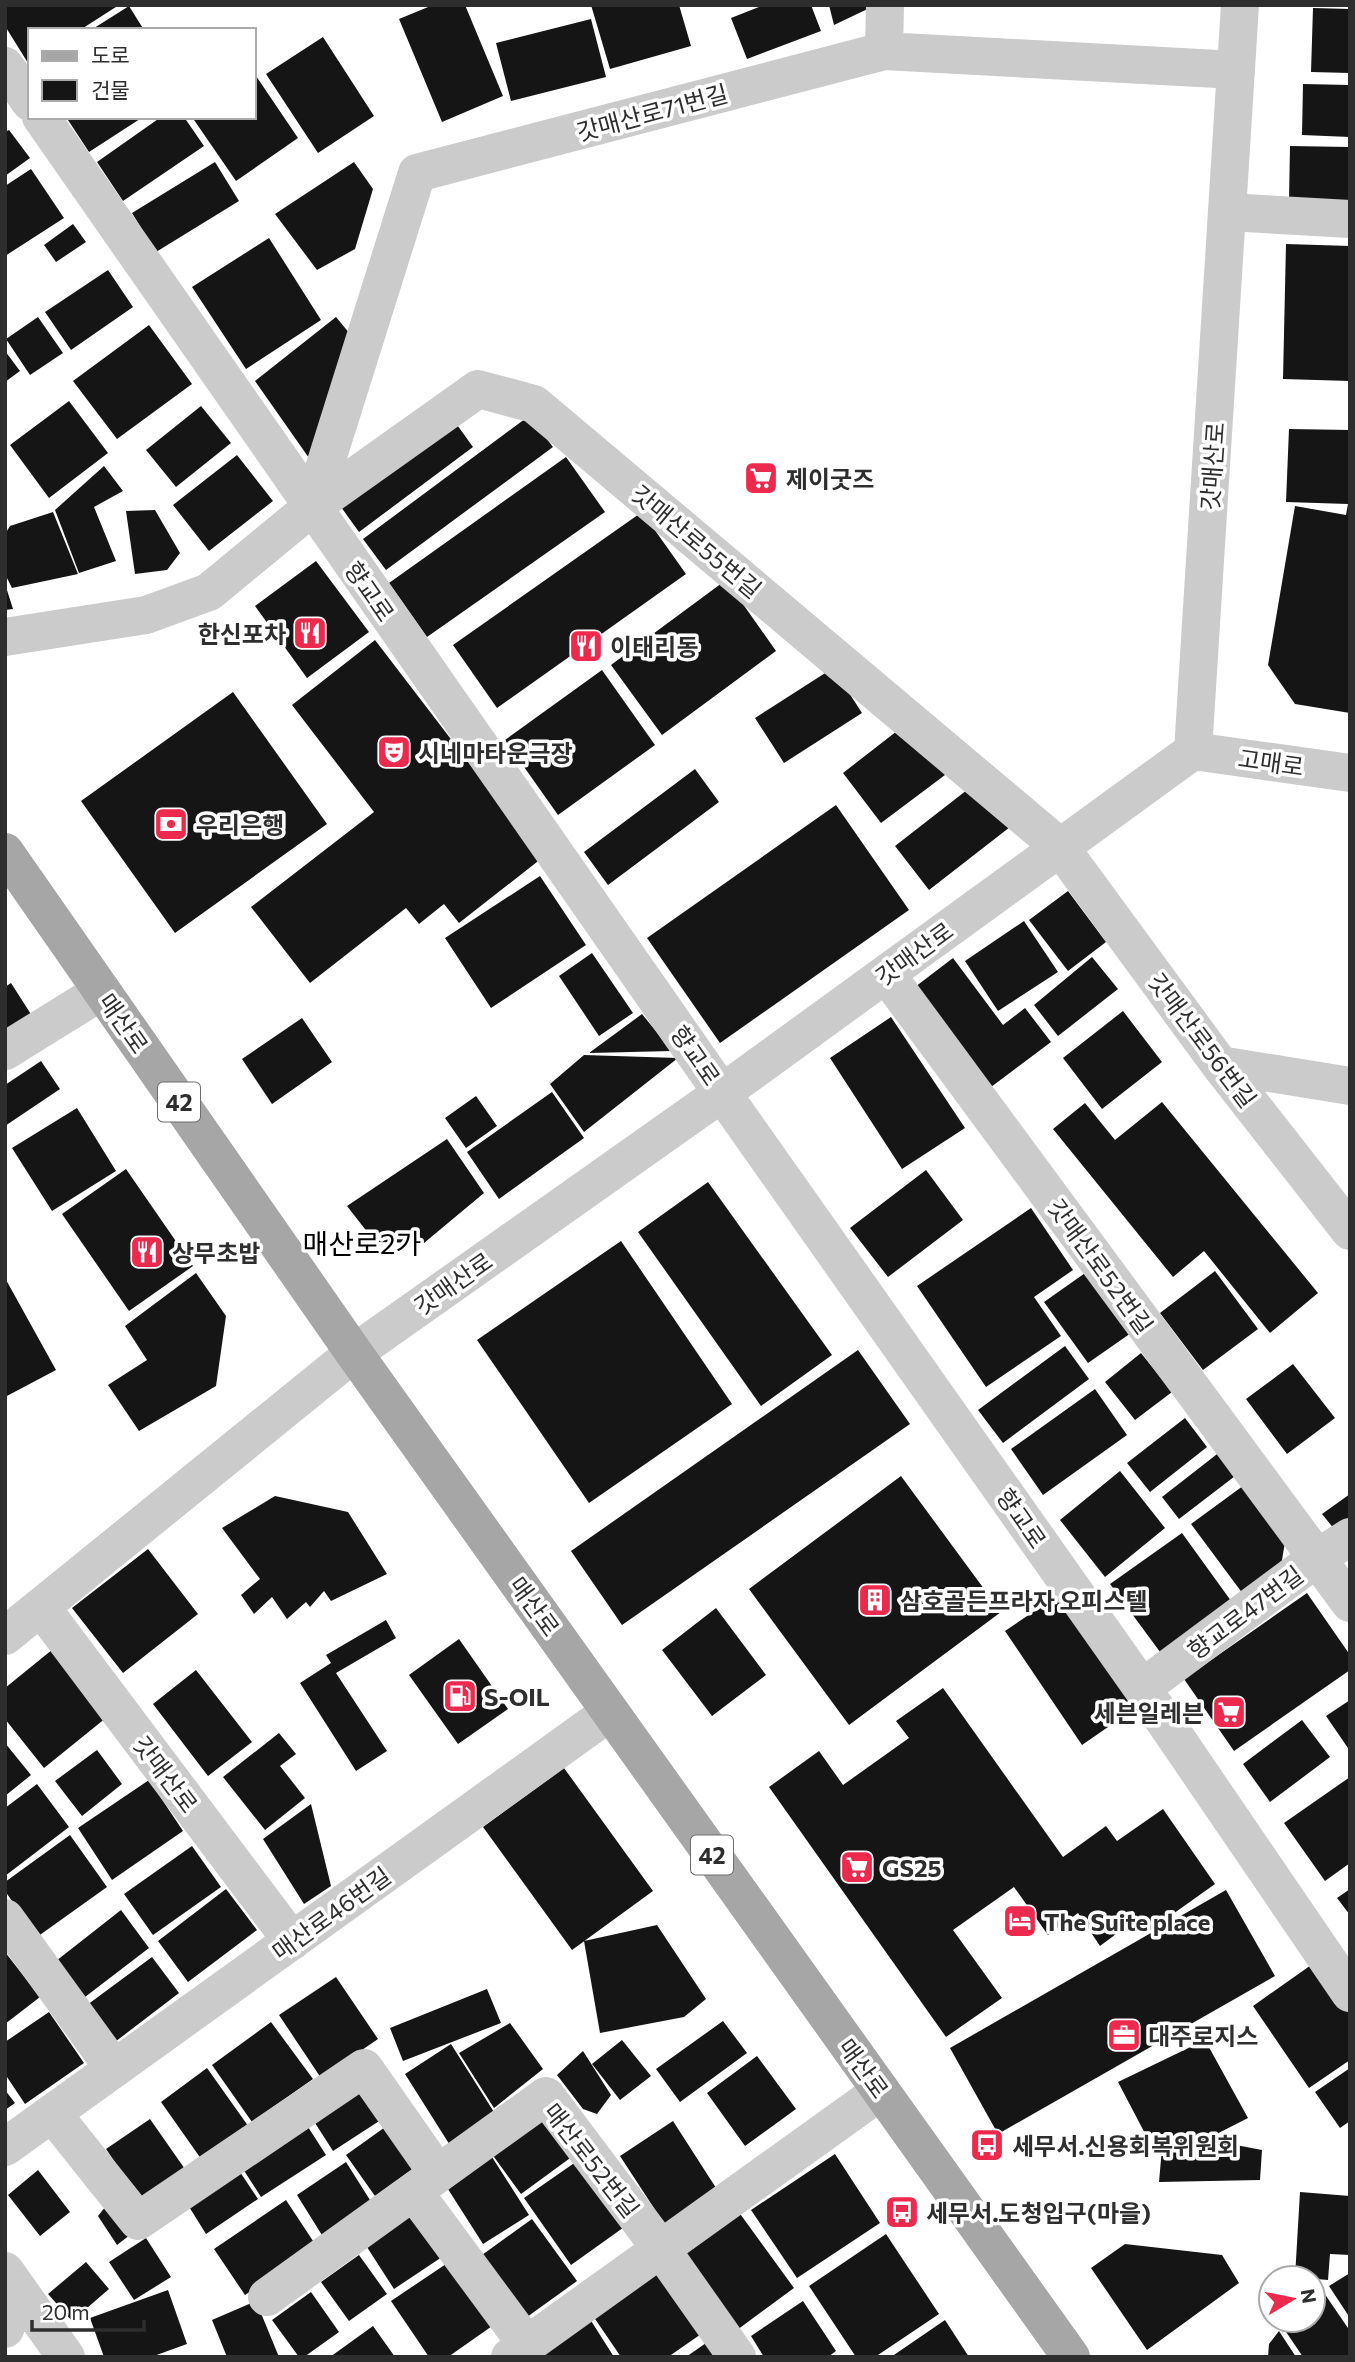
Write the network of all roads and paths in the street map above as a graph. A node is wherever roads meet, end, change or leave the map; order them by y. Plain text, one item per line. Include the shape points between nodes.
1 (885, 5) edge
2 (1240, 5) edge
3 (884, 51) junction
4 (5, 66) edge
5 (1236, 70) junction
6 (28, 99) edge
7 (42, 119) edge
8 (1228, 212) junction
9 (1350, 219) edge
10 (312, 507) junction
11 (5, 637) edge
12 (1193, 751) junction
13 (1350, 773) edge
14 (1060, 847) junction
15 (5, 852) edge
16 (886, 974) junction
17 (102, 991) junction
18 (5, 1051) edge
19 (1220, 1065) junction
20 (1350, 1086) edge
21 (722, 1093) junction
22 (1350, 1231) edge
23 (354, 1353) junction
24 (1350, 1537) edge
25 (1317, 1558) junction
26 (1350, 1603) edge
27 (41, 1607) junction
28 (5, 1636) edge
29 (1142, 1688) junction
30 (610, 1712) junction
31 (5, 1918) edge
32 (292, 1941) junction
33 (1350, 1993) edge
34 (113, 2067) junction
35 (881, 2091) junction
36 (52, 2113) junction
37 (5, 2147) edge
38 (426, 2183) junction
39 (661, 2249) junction
40 (13, 2281) edge
41 (267, 2297) dead end
42 (5, 2329) edge
43 (518, 2351) edge
44 (66, 2357) edge
45 (737, 2357) edge
46 (1071, 2357) edge

1 - 3 street
2 - 5 street, 갓매산로
3 - 5 street, 갓매산로71번길
3 - 10 street, 갓매산로71번길 via 417,173
4 - 6 street
5 - 8 street, 갓매산로
7 - 10 street, 향교로
8 - 9 street
8 - 12 street, 갓매산로
10 - 11 street via 209,593 146,615
10 - 14 street, 갓매산로55번길 via 478,389 534,404
10 - 21 street, 향교로
12 - 13 street, 고매로
12 - 14 street, 갓매산로
14 - 16 street, 갓매산로
14 - 19 street, 갓매산로56번길
15 - 17 main road, 매산로 / 42
16 - 21 street, 갓매산로
16 - 25 street, 갓매산로52번길
17 - 18 street
17 - 23 main road, 매산로 / 42
19 - 20 street
19 - 22 street, 갓매산로56번길
21 - 23 street, 갓매산로
21 - 29 street, 향교로
23 - 27 street, 갓매산로
23 - 30 main road, 매산로 / 42
24 - 25 street, 향교로47번길
25 - 26 street, 갓매산로52번길
25 - 29 street, 향교로47번길
27 - 28 street, 갓매산로
27 - 32 street, 갓매산로
29 - 33 street, 향교로
30 - 32 street, 매산로46번길
30 - 35 main road, 매산로 / 42
31 - 34 street
32 - 34 street, 매산로46번길
34 - 36 street, 매산로46번길
35 - 39 street
35 - 46 main road, 매산로 / 42
36 - 37 street, 매산로46번길
36 - 38 street via 138,2221 364,2068
38 - 39 street, 매산로52번길 via 546,2096
38 - 41 street, 매산로52번길
38 - 43 street
39 - 43 street
39 - 45 street
40 - 42 street
40 - 44 street

